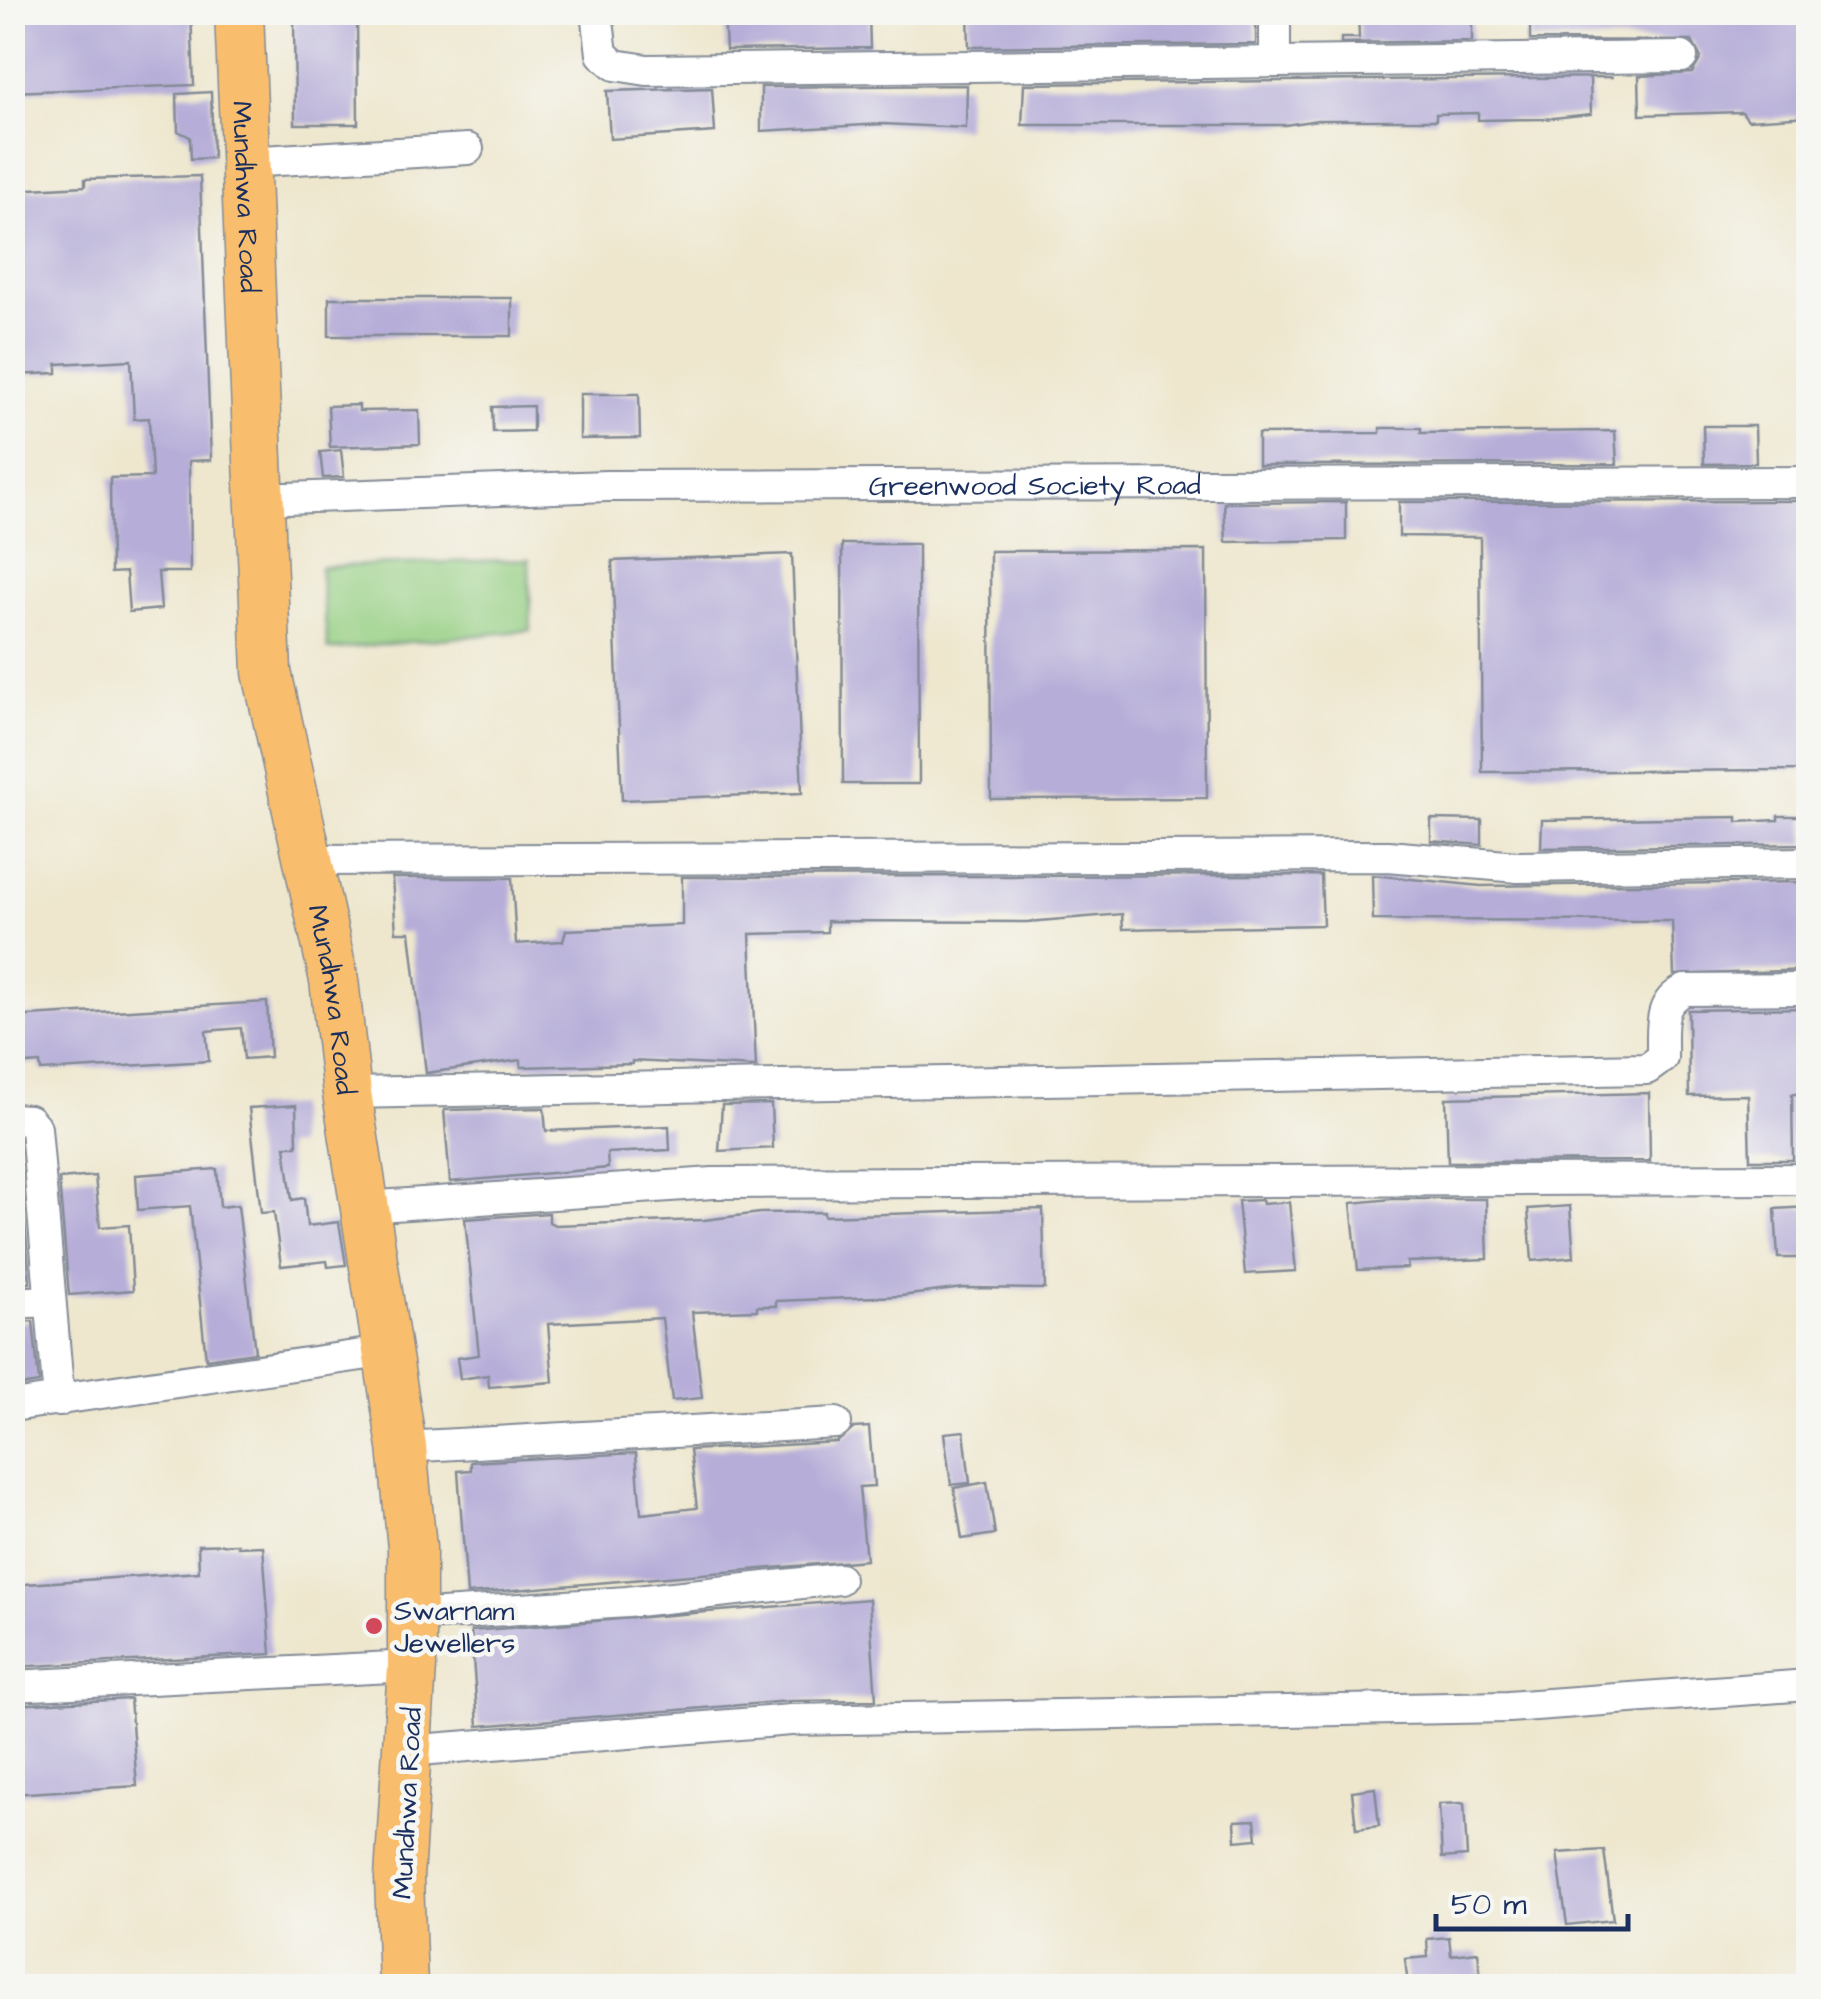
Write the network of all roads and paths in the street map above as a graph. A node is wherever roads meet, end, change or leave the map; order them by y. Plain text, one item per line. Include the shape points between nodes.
1 (239, 12) edge
2 (598, 12) edge
3 (1275, 12) edge
4 (1682, 56) dead end
5 (1275, 59) junction
6 (468, 149) dead end
7 (244, 162) junction
8 (1808, 482) edge
9 (260, 499) junction
10 (308, 860) junction
11 (1808, 862) edge
12 (1808, 989) edge
13 (347, 1093) junction
14 (12, 1119) edge
15 (1808, 1180) edge
16 (364, 1207) junction
17 (26, 1210) edge
18 (49, 1300) junction
19 (12, 1303) edge
20 (389, 1351) junction
21 (60, 1401) junction
22 (12, 1406) edge
23 (836, 1422) dead end
24 (402, 1447) junction
25 (839, 1579) dead end
26 (412, 1616) junction
27 (412, 1666) junction
28 (1808, 1685) edge
29 (12, 1686) edge
30 (407, 1751) junction
31 (403, 1986) edge

1 - 7 main road, Mundhwa Road
2 - 5 street via 602,54 615,65 647,70
3 - 5 street
4 - 5 street
6 - 7 street
7 - 9 main road, Mundhwa Road
8 - 9 street, Greenwood Society Road via 607,486
9 - 10 main road, Mundhwa Road via 267,672
10 - 11 street via 1388,856 1518,866
10 - 13 main road, Mundhwa Road via 334,980
12 - 13 street via 1685,990 1671,996 1664,1009 1662,1058 1647,1069
13 - 16 main road, Mundhwa Road
14 - 17 street via 36,1128
15 - 16 street via 713,1182
16 - 20 main road, Mundhwa Road
17 - 18 street
18 - 19 street
18 - 21 street
20 - 21 street
20 - 24 main road, Mundhwa Road
21 - 22 street
23 - 24 street
24 - 26 main road, Mundhwa Road
25 - 26 street
26 - 27 main road, Mundhwa Road
27 - 29 street
27 - 30 main road, Mundhwa Road
28 - 30 street via 1508,1707 790,1720
30 - 31 main road, Mundhwa Road via 399,1878

